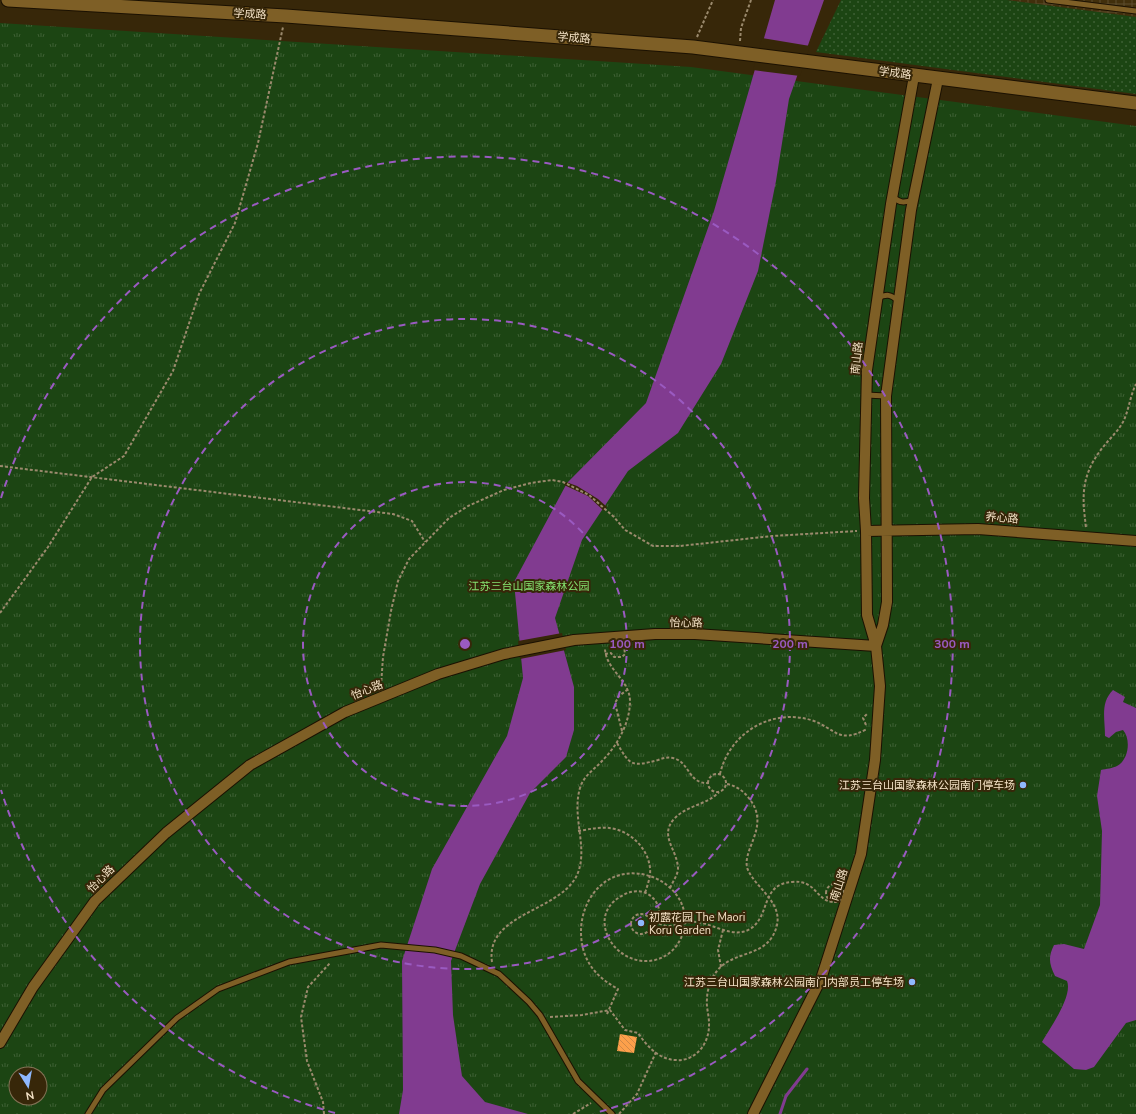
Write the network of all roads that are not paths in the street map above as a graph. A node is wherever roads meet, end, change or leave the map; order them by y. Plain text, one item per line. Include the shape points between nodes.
1 (8, 0) edge
2 (1048, 0) edge
3 (1136, 11) edge
4 (914, 76) junction
5 (938, 79) junction
6 (1136, 103) edge
7 (892, 196) junction
8 (913, 200) junction
9 (877, 298) junction
10 (898, 301) junction
11 (866, 395) junction
12 (886, 396) junction
13 (886, 530) junction
14 (866, 531) junction
15 (1136, 541) edge
16 (876, 646) junction
17 (0, 1043) edge
18 (88, 1114) edge
19 (612, 1114) edge
20 (753, 1114) edge

1 - 4 street, 学成路 via 286,16 693,47
2 - 3 lane
4 - 5 street, 学成路
4 - 7 street, 南山路
5 - 6 street, 学成路
5 - 8 street, 南山路
7 - 8 lane via 905,203
7 - 9 street, 南山路
8 - 10 street, 南山路
9 - 10 lane via 884,295 893,296
9 - 11 street, 南山路
10 - 12 street, 南山路
11 - 12 lane
11 - 14 street, 南山路
12 - 13 street, 南山路
13 - 14 street, 养心路
13 - 15 street, 养心路 via 978,529
13 - 16 street, 南山路 via 887,602
14 - 16 street, 南山路 via 867,615
16 - 17 street, 怡心路 via 695,634 574,640 504,654 438,674 345,712 250,765 166,833 95,901 33,987
16 - 20 street, 南山路 via 880,686 875,760 862,854 821,979
18 - 19 lane via 103,1090 177,1018 218,989 289,962 381,946 435,950 461,956 493,971 529,1002 541,1017 578,1081

